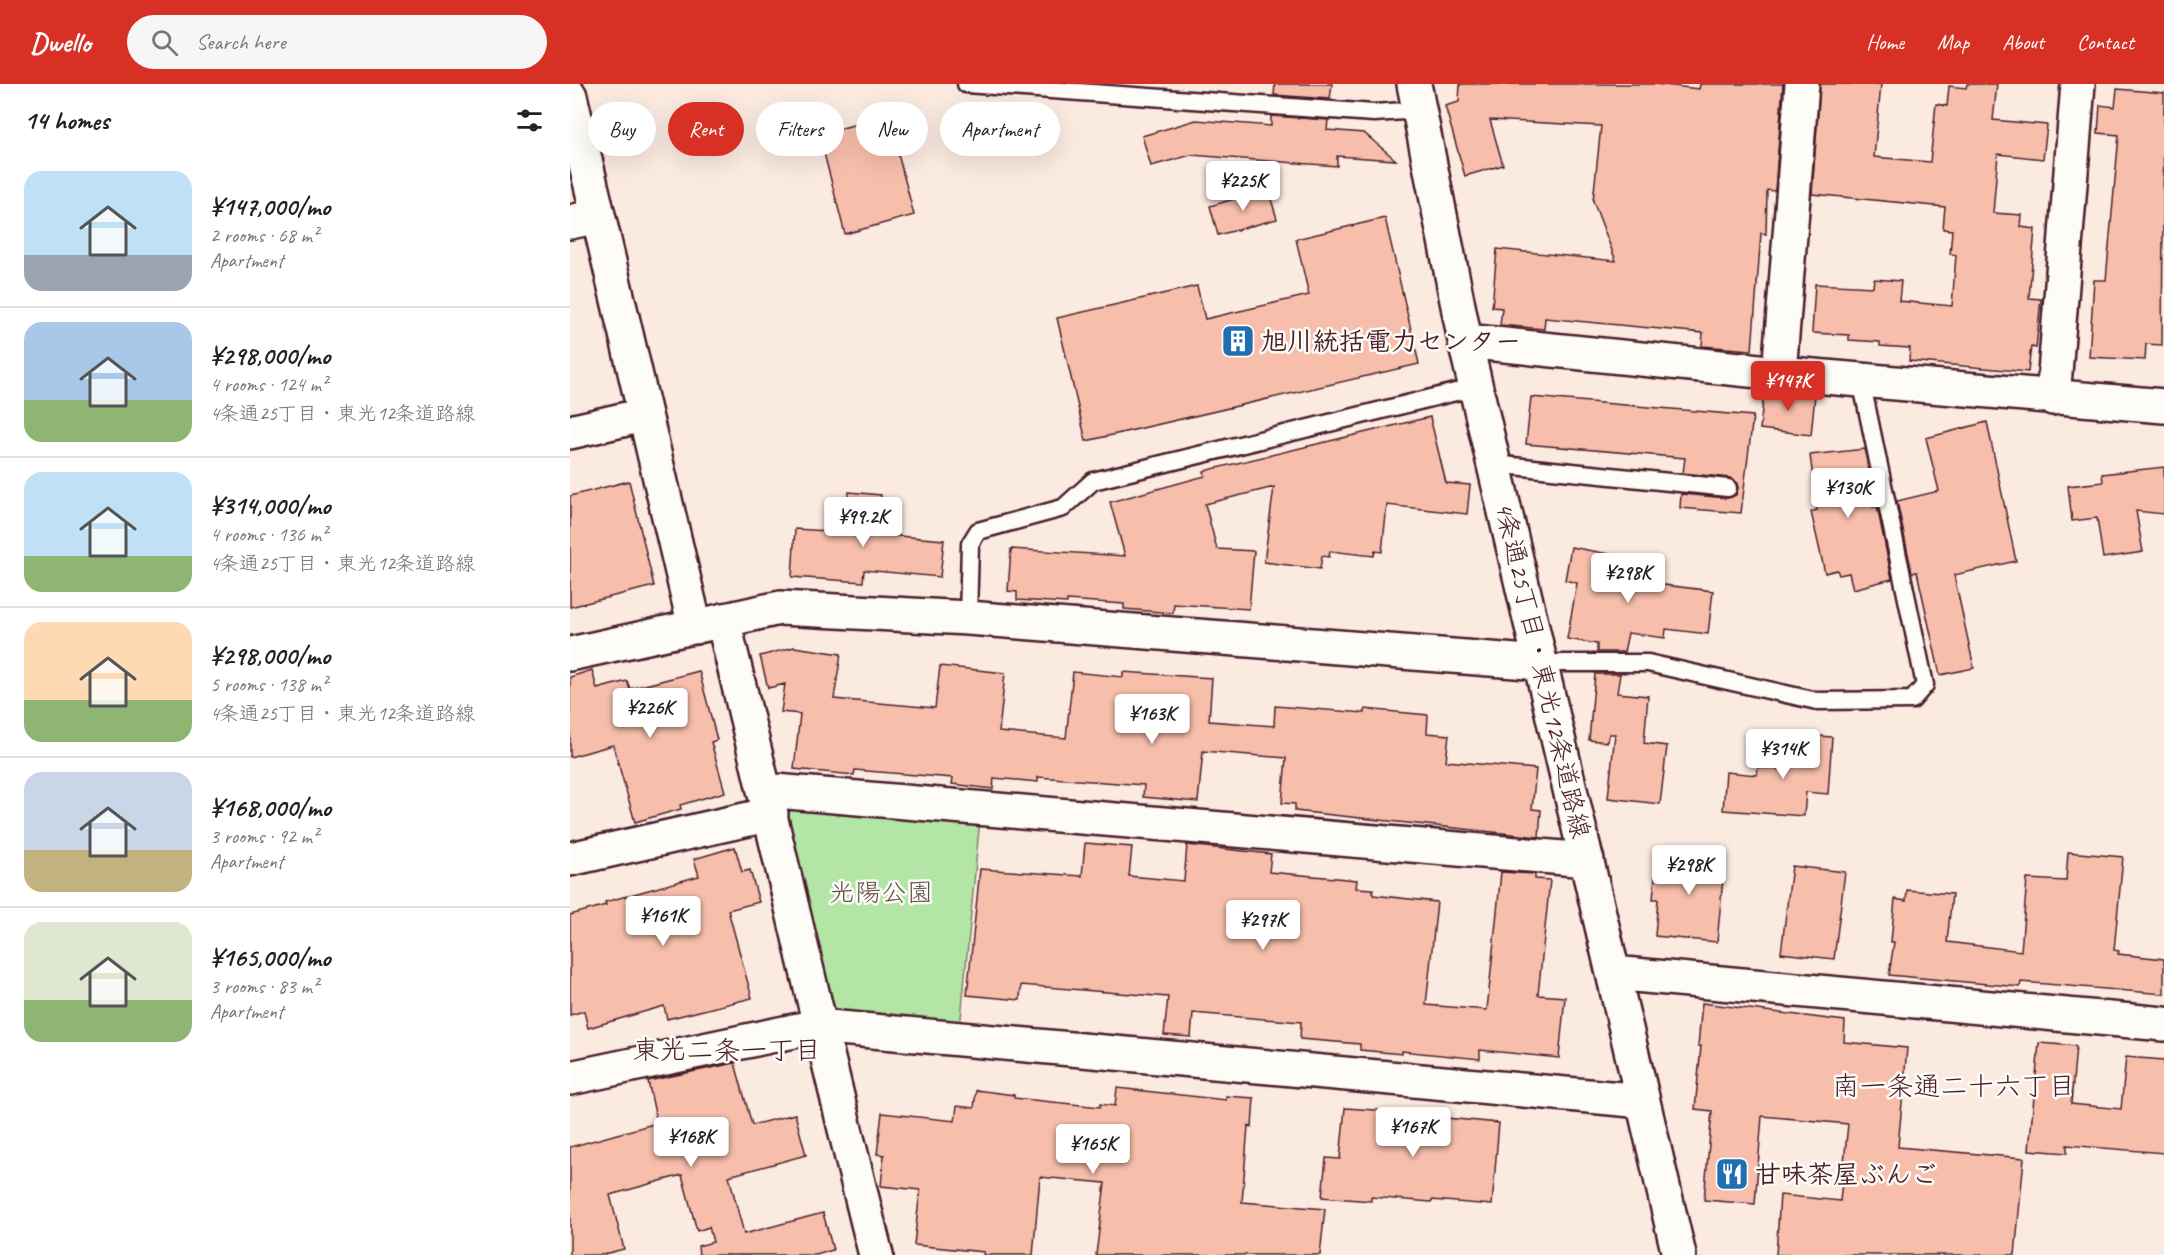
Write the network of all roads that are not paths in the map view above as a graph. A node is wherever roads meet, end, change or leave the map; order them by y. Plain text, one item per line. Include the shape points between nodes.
1 (966, 84) edge
2 (1398, 84) edge
3 (1802, 84) edge
4 (2078, 84) edge
5 (570, 96) edge
6 (1417, 97) edge
7 (584, 219) edge
8 (1465, 341) junction
9 (1779, 373) junction
10 (1861, 380) junction
11 (1476, 387) junction
12 (2053, 398) junction
13 (2164, 406) edge
14 (644, 415) junction
15 (570, 432) edge
16 (1494, 464) junction
17 (1728, 488) dead end
18 (968, 618) junction
19 (709, 624) junction
20 (570, 654) edge
21 (1541, 663) junction
22 (768, 802) junction
23 (570, 859) edge
24 (1587, 860) junction
25 (1613, 973) junction
26 (2164, 1024) edge
27 (818, 1026) junction
28 (570, 1078) edge
29 (1643, 1101) junction
30 (876, 1255) edge
31 (1679, 1255) edge

1 - 6 lane via 1374,112
2 - 6 street
3 - 9 street
4 - 12 street
5 - 7 street
6 - 8 street, 4条通25丁目・東光12条道路線
7 - 14 street
8 - 9 street
8 - 11 street, 4条通25丁目・東光12条道路線
9 - 10 street
10 - 12 street
10 - 21 lane via 1925,685 1912,700 1817,701 1648,663
11 - 16 street, 4条通25丁目・東光12条道路線
11 - 18 lane via 1093,481 1063,508 978,531 970,544
12 - 13 street
14 - 15 street
14 - 19 street
16 - 17 lane
16 - 21 street, 4条通25丁目・東光12条道路線
18 - 19 street via 780,608
18 - 21 street
19 - 20 street
19 - 22 street
21 - 24 street, 4条通25丁目・東光12条道路線
22 - 23 street
22 - 24 street
22 - 27 street
24 - 25 street, 4条通25丁目・東光12条道路線
25 - 26 street
25 - 29 street, 4条通25丁目・東光12条道路線
27 - 28 street
27 - 29 street
27 - 30 street
29 - 31 street, 4条通25丁目・東光12条道路線

